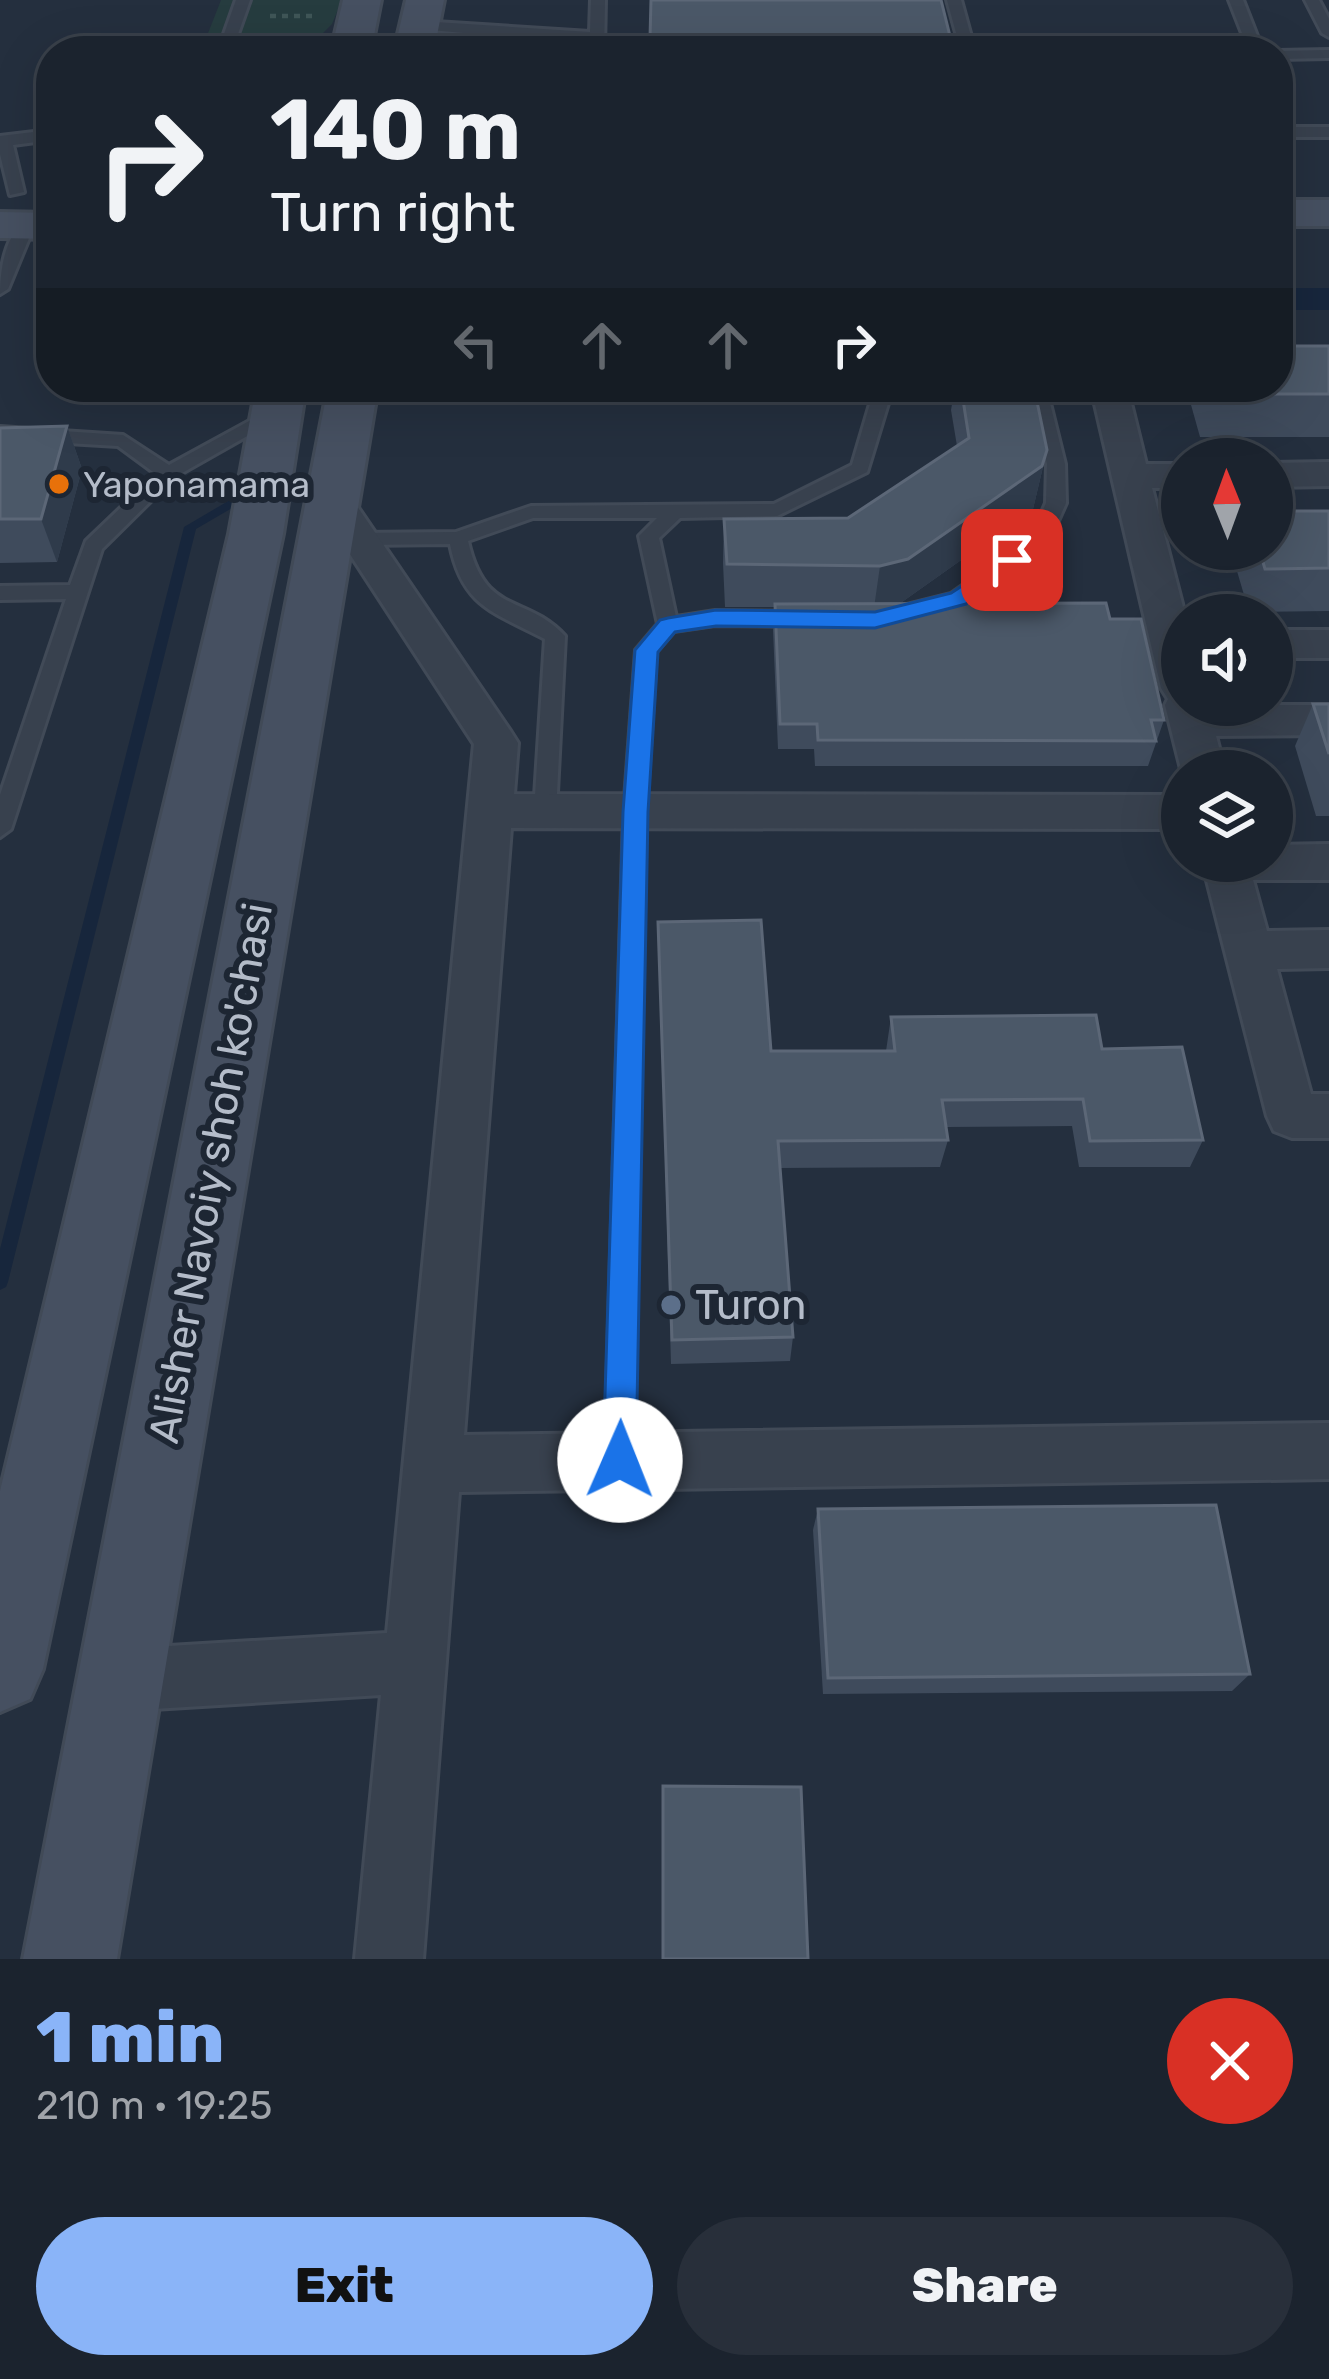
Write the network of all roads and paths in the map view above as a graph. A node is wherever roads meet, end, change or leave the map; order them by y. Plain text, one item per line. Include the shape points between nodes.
1 (598, 0) edge
2 (954, 0) edge
3 (1235, 0) edge
4 (1312, 0) edge
5 (241, 8) edge
6 (352, 30) edge
7 (421, 33) edge
8 (512, 33) junction
9 (1329, 33) edge
10 (514, 36) edge
11 (537, 36) edge
12 (596, 36) edge
13 (964, 36) edge
14 (1250, 36) edge
15 (1329, 54) edge
16 (1293, 55) edge
17 (1329, 132) edge
18 (1293, 133) edge
19 (36, 137) edge
20 (2, 141) edge
21 (1293, 184) edge
22 (1329, 184) edge
23 (1293, 213) edge
24 (1329, 213) edge
25 (30, 214) edge
26 (0, 290) edge
27 (266, 402) edge
28 (273, 402) edge
29 (352, 402) edge
30 (880, 402) edge
31 (1040, 402) edge
32 (1112, 402) edge
33 (0, 433) edge
34 (168, 473) junction
35 (1329, 474) edge
36 (1293, 475) edge
37 (1127, 476) junction
38 (1161, 476) edge
39 (675, 512) junction
40 (346, 519) junction
41 (1140, 529) junction
42 (1161, 529) edge
43 (458, 538) junction
44 (78, 592) junction
45 (0, 593) edge
46 (1161, 594) edge
47 (896, 615) edge
48 (830, 620) edge
49 (668, 626) junction
50 (1293, 644) edge
51 (1329, 644) edge
52 (1293, 716) edge
53 (1329, 720) edge
54 (490, 811) junction
55 (545, 812) junction
56 (635, 812) junction
57 (1161, 812) edge
58 (0, 829) edge
59 (1293, 862) edge
60 (1329, 862) edge
61 (1231, 882) edge
62 (1329, 949) edge
63 (1249, 950) junction
64 (1329, 1116) edge
65 (1329, 1451) edge
66 (620, 1460) junction
67 (429, 1464) junction
68 (413, 1662) junction
69 (0, 1669) edge
70 (120, 1680) junction
71 (70, 1959) edge
72 (388, 1959) edge

1 - 12 lane
2 - 13 lane
3 - 14 lane
4 - 9 lane
5 - 6 path
7 - 8 lane
8 - 10 lane
8 - 11 lane
15 - 16 lane
17 - 18 lane
19 - 20 lane
20 - 25 lane
21 - 22 main road
23 - 24 main road
25 - 26 lane
27 - 34 lane
28 - 69 main road, Alisher Navoiy shoh ko'chasi via 256,534
29 - 40 main road, Alisher Navoiy shoh ko'chasi
30 - 39 lane via 860,468 777,510
31 - 47 lane via 1056,464 1056,503 1039,541 958,599
32 - 37 street
33 - 34 lane via 123,441
34 - 44 lane via 93,546
35 - 36 street
37 - 38 street
37 - 41 street
39 - 43 lane via 531,512
39 - 49 lane via 649,536
40 - 43 lane
40 - 54 street via 496,743
40 - 70 main road, Alisher Navoiy shoh ko'chasi
41 - 42 street
41 - 46 street
43 - 55 lane via 466,576 491,602 555,636
44 - 45 lane
44 - 58 lane
48 - 49 lane via 716,618
49 - 56 lane via 646,650
50 - 51 street
52 - 53 street
54 - 55 street
54 - 67 street
55 - 56 street
56 - 57 street
56 - 66 lane
59 - 60 street
61 - 63 street
62 - 63 street
63 - 64 street via 1292,1116
65 - 66 street
66 - 67 street
67 - 68 street
68 - 70 street
68 - 72 street
70 - 71 main road, Alisher Navoiy shoh ko'chasi

